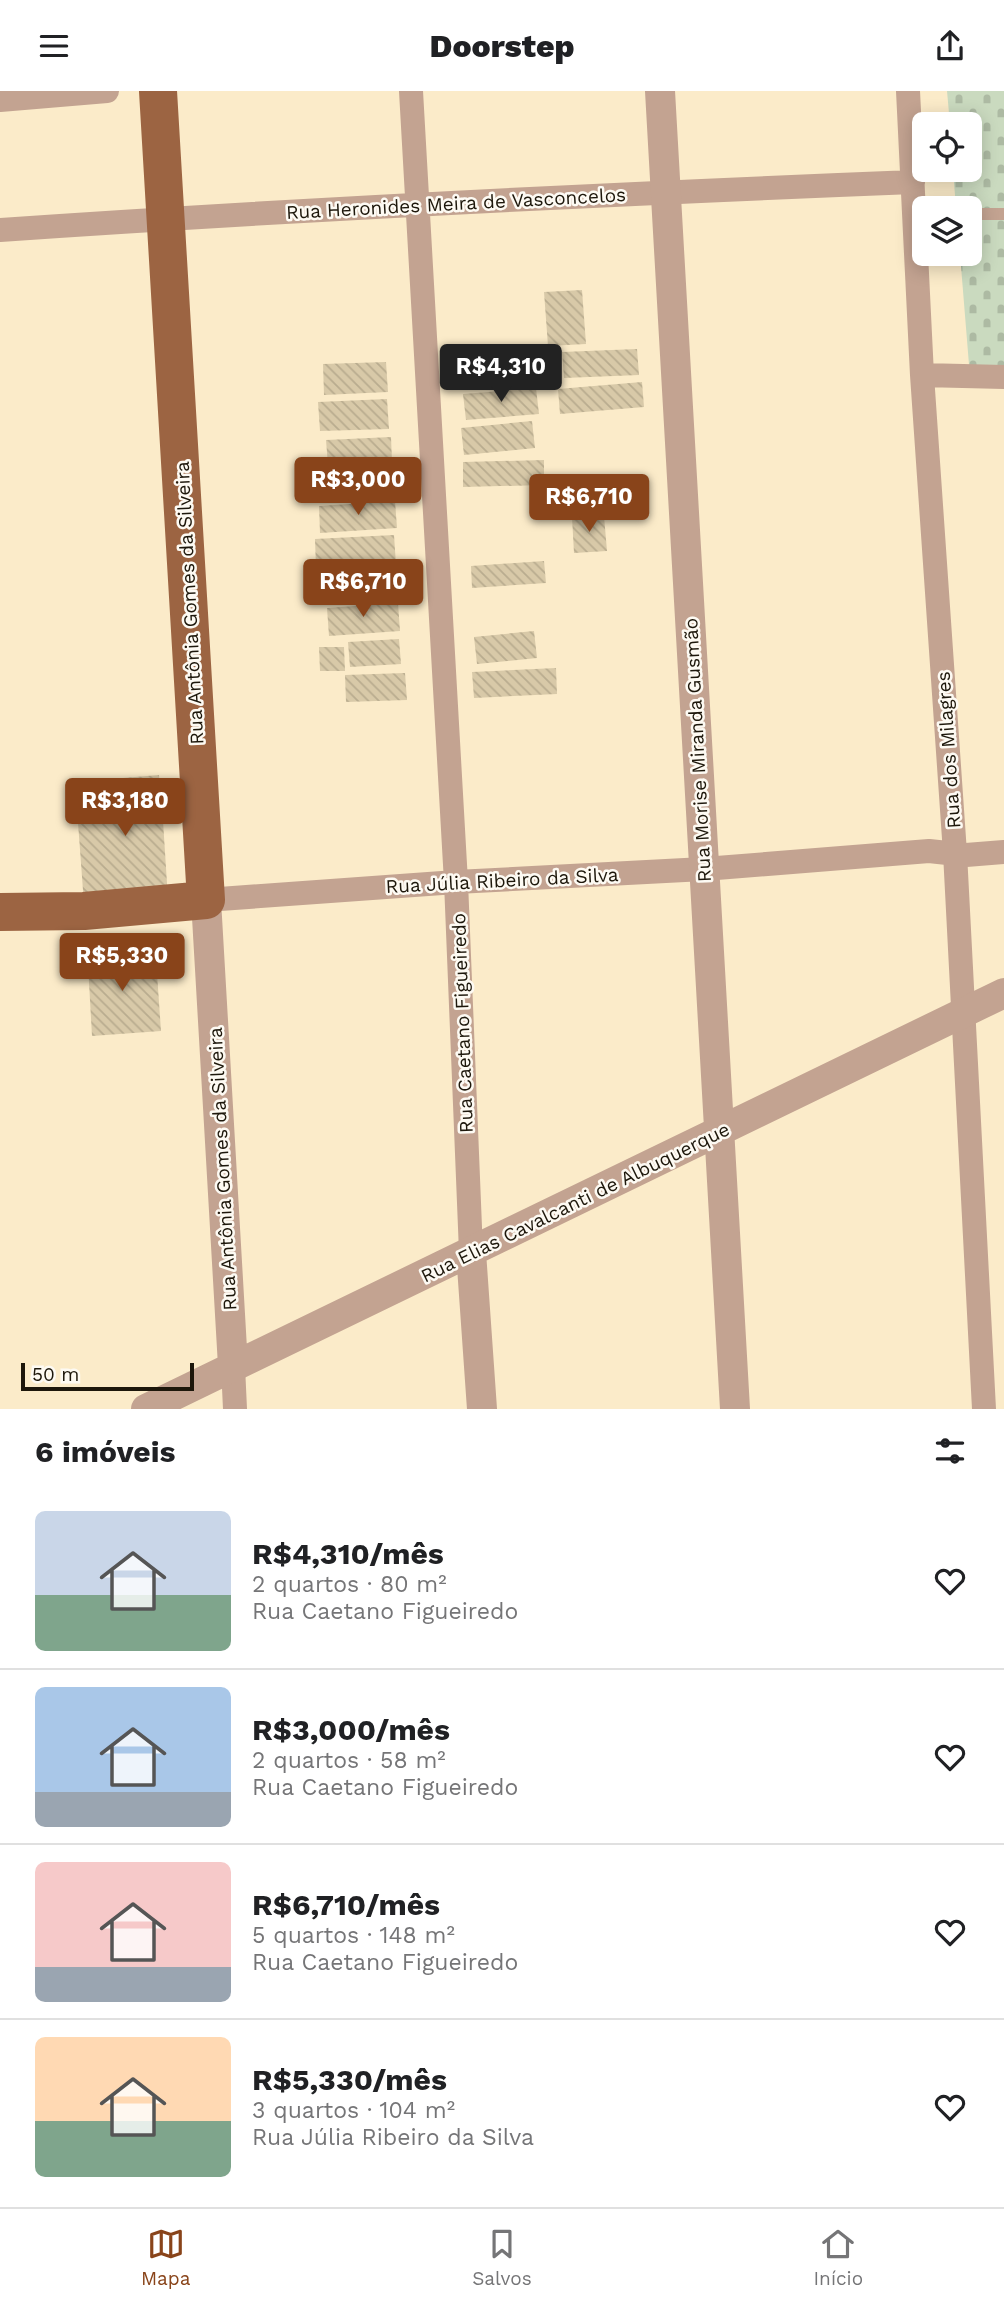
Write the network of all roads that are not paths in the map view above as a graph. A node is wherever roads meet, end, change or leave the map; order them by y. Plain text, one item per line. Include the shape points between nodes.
1 (107, 91) edge
2 (158, 91) edge
3 (411, 91) edge
4 (660, 91) edge
5 (908, 91) edge
6 (0, 100) edge
7 (912, 163) edge
8 (912, 181) edge
9 (666, 192) junction
10 (418, 206) junction
11 (982, 214) edge
12 (1004, 214) edge
13 (166, 218) junction
14 (0, 230) edge
15 (920, 266) edge
16 (922, 375) junction
17 (1004, 377) edge
18 (1004, 852) edge
19 (955, 853) junction
20 (704, 869) junction
21 (456, 882) junction
22 (206, 900) junction
23 (0, 912) edge
24 (1004, 993) edge
25 (963, 1013) junction
26 (718, 1133) junction
27 (471, 1252) junction
28 (233, 1366) junction
29 (146, 1409) edge
30 (235, 1409) edge
31 (482, 1409) edge
32 (734, 1409) edge
33 (984, 1409) edge

1 - 6 street
2 - 13 main road, Rua Antônia Gomes da Silveira
3 - 10 street, Rua Caetano Figueiredo
4 - 9 street, Rua Morise Miranda Gusmão
5 - 7 street, Rua dos Milagres
8 - 9 street, Rua Heronides Meira de Vasconcelos
9 - 10 street, Rua Heronides Meira de Vasconcelos
9 - 20 street, Rua Morise Miranda Gusmão
10 - 13 street, Rua Heronides Meira de Vasconcelos
10 - 21 street, Rua Caetano Figueiredo
11 - 12 lane
13 - 14 street, Rua Heronides Meira de Vasconcelos
13 - 22 main road, Rua Antônia Gomes da Silveira
15 - 16 street, Rua dos Milagres
16 - 17 street
16 - 19 street, Rua dos Milagres
18 - 19 street, Rua Júlia Ribeiro da Silva
19 - 20 street, Rua Júlia Ribeiro da Silva via 929,851
19 - 25 street, Rua dos Milagres
20 - 21 street, Rua Júlia Ribeiro da Silva
20 - 26 street, Rua Morise Miranda Gusmão
21 - 22 street, Rua Júlia Ribeiro da Silva
21 - 27 street, Rua Caetano Figueiredo
22 - 23 main road, Rua Júlia Ribeiro da Silva via 84,911
22 - 28 street, Rua Antônia Gomes da Silveira
24 - 25 street, Rua Elias Cavalcanti de Albuquerque
25 - 26 street, Rua Elias Cavalcanti de Albuquerque
25 - 33 street, Rua dos Milagres
26 - 27 street, Rua Elias Cavalcanti de Albuquerque
26 - 32 street, Rua Morise Miranda Gusmão
27 - 28 street, Rua Elias Cavalcanti de Albuquerque
27 - 31 street, Rua Caetano Figueiredo
28 - 29 street, Rua Elias Cavalcanti de Albuquerque
28 - 30 street, Rua Antônia Gomes da Silveira

